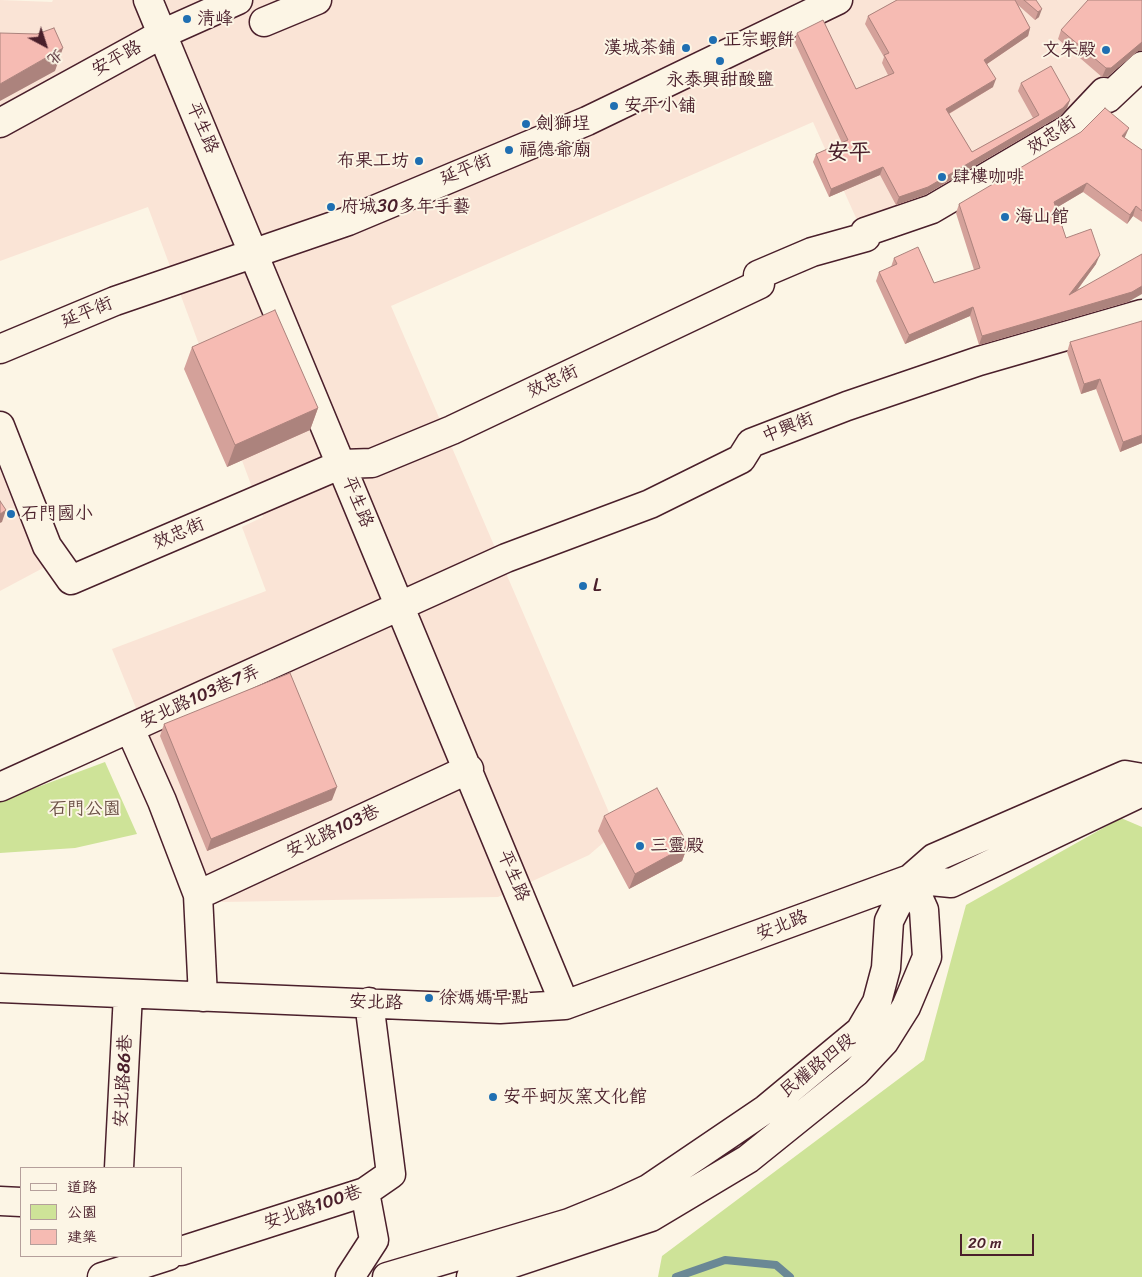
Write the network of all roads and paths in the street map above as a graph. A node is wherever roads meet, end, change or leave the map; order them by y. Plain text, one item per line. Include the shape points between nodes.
1 (148, 0) edge
2 (238, 0) edge
3 (317, 0) edge
4 (838, 0) edge
5 (264, 22) dead end
6 (162, 34) junction
7 (1142, 66) edge
8 (0, 123) edge
9 (255, 254) junction
10 (1142, 314) edge
11 (0, 349) edge
12 (0, 426) edge
13 (342, 464) junction
14 (400, 607) junction
15 (130, 728) junction
16 (469, 769) junction
17 (1142, 779) edge
18 (0, 786) edge
19 (910, 879) junction
20 (198, 895) junction
21 (0, 988) edge
22 (128, 994) junction
23 (203, 997) junction
24 (369, 1002) junction
25 (565, 1005) junction
26 (119, 1167) edge
27 (365, 1192) junction
28 (0, 1201) edge
29 (20, 1202) edge
30 (182, 1251) edge
31 (163, 1257) edge
32 (112, 1268) edge
33 (350, 1277) edge
34 (387, 1277) edge
35 (471, 1277) edge

1 - 6 street, 平生路
2 - 6 street, 安平路
3 - 5 street
4 - 9 street, 延平街 via 587,121 348,220
6 - 8 street, 安平路
6 - 9 street, 平生路
7 - 13 street, 效忠街 via 1108,98 1104,92 1070,128 932,209 865,232 866,237 812,252 758,275 760,284 452,430 372,462
9 - 11 street, 延平街 via 115,301
9 - 13 street, 平生路
10 - 14 street, 中興街 via 979,361 751,443 741,459 650,504 506,558
12 - 13 street, 效忠街 via 47,546 71,580
13 - 14 street, 平生路
14 - 15 street, 安北路103巷7弄
14 - 16 street, 平生路
15 - 18 street, 安北路103巷7弄
15 - 20 street
16 - 20 street, 安北路103巷
16 - 25 street, 平生路
17 - 19 street, 安北路 via 1138,794 951,883
19 - 25 street, 安北路
19 - 34 street, 民權路四段 via 889,922 886,968 877,1002 860,1032 766,1109 648,1189 610,1206 543,1231
19 - 35 street, 民權路四段 via 924,910 927,957 906,1007 884,1042 856,1072 748,1159 651,1217
20 - 23 street
21 - 22 street, 安北路
22 - 23 street, 安北路
22 - 26 street, 安北路86巷
23 - 24 street, 安北路
24 - 25 street, 安北路 via 500,1009
24 - 27 street, 安北路100巷 via 391,1174
27 - 30 street, 安北路100巷
27 - 33 street via 374,1240
28 - 29 street
31 - 32 street

